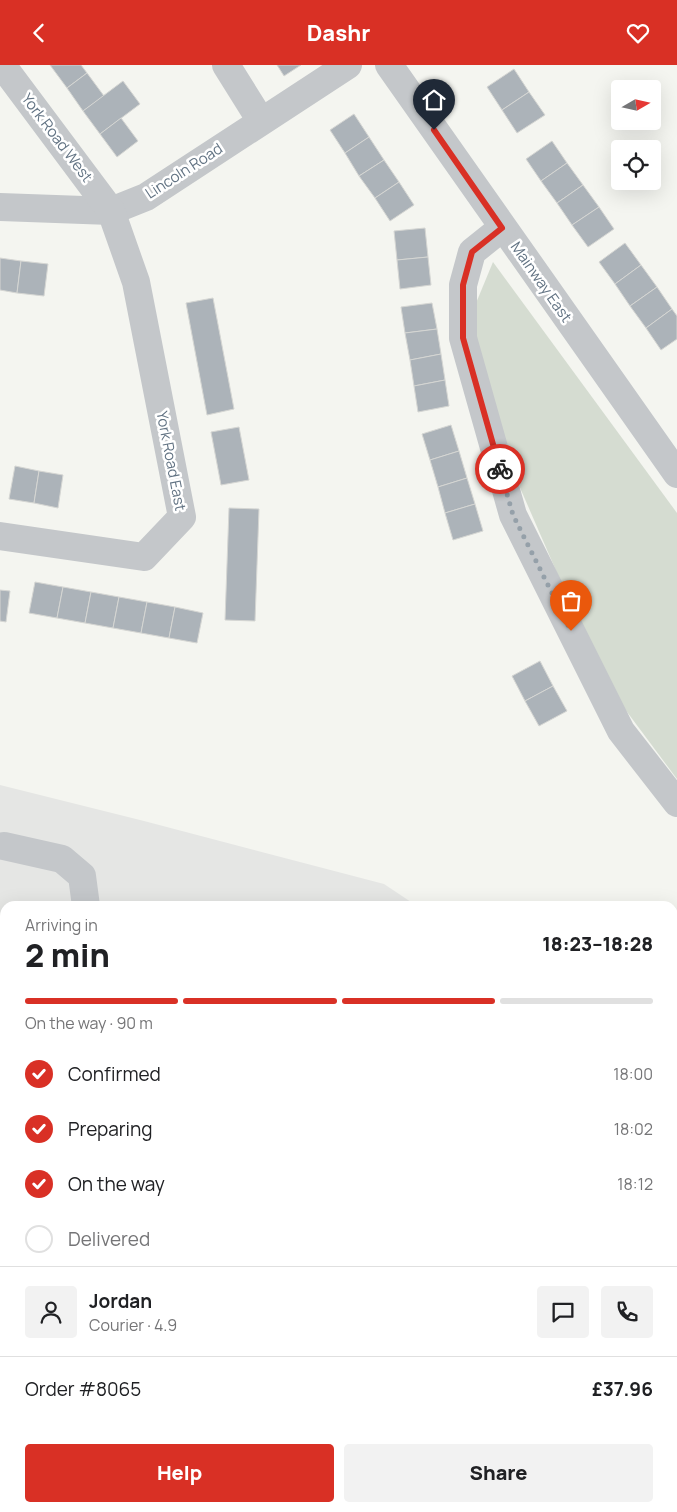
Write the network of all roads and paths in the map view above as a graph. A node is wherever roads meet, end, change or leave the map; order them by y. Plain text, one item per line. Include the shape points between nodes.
1 (2, 65) edge
2 (226, 65) edge
3 (348, 65) edge
4 (388, 65) edge
5 (261, 121) junction
6 (0, 207) edge
7 (111, 211) junction
8 (502, 228) junction
9 (677, 474) edge
10 (0, 535) edge
11 (677, 803) edge
12 (4, 846) dead end
13 (85, 901) edge

1 - 7 street, York Road West
2 - 5 street
3 - 5 street, Lincoln Road
4 - 8 street, Mainway East
5 - 7 street, Lincoln Road via 146,197
6 - 7 street, Lincoln Road
7 - 10 street, York Road East via 136,282 182,517 144,557
8 - 9 street, Mainway East
8 - 11 street via 472,252 463,285 463,338 513,515 620,731
12 - 13 street via 62,859 82,875

